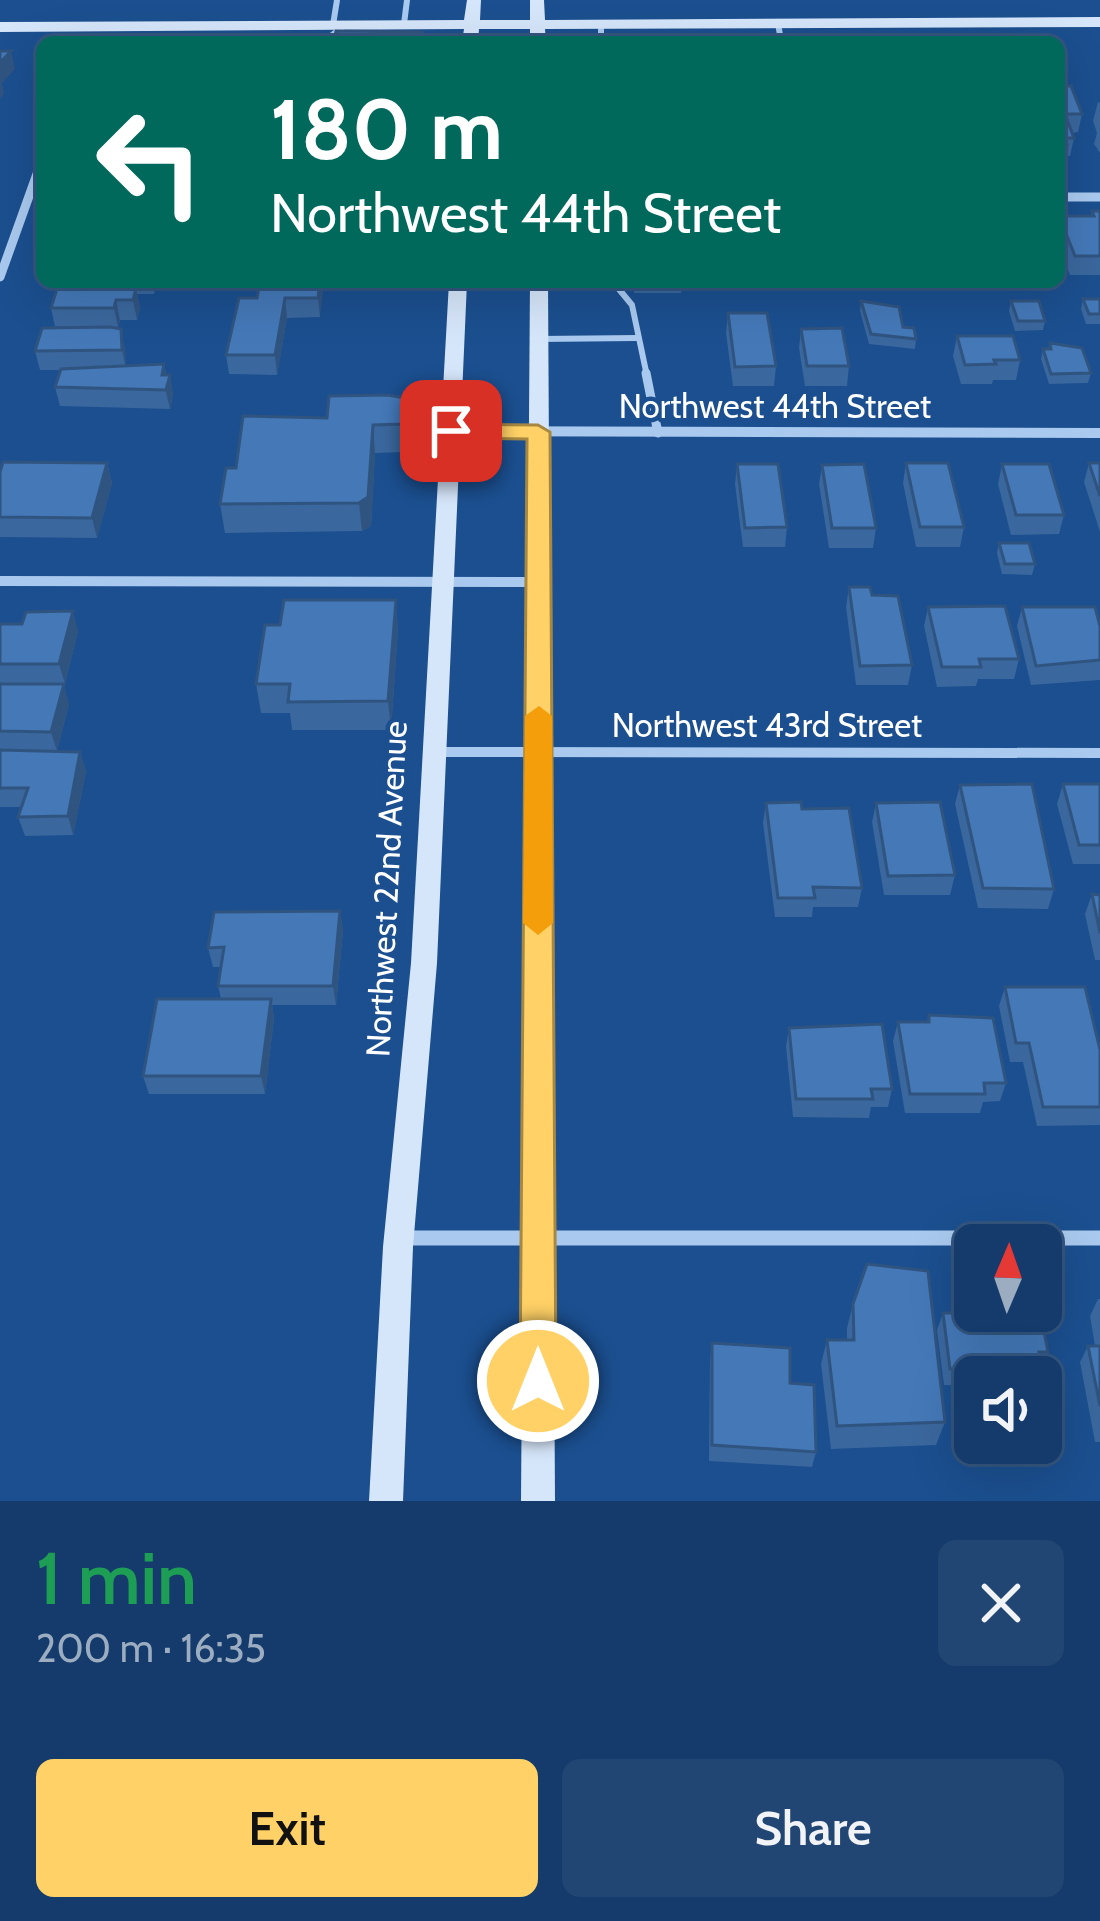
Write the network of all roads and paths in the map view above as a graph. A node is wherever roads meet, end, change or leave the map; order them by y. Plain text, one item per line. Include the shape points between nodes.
1 (337, 0) edge
2 (407, 0) edge
3 (474, 0) edge
4 (537, 0) edge
5 (1100, 22) edge
6 (471, 23) junction
7 (537, 23) junction
8 (601, 23) junction
9 (778, 23) junction
10 (404, 24) junction
11 (339, 25) junction
12 (0, 27) edge
13 (87, 34) edge
14 (329, 36) edge
15 (470, 36) edge
16 (538, 36) edge
17 (601, 36) edge
18 (780, 36) edge
19 (36, 177) edge
20 (1065, 197) edge
21 (1100, 197) edge
22 (0, 277) edge
23 (458, 288) edge
24 (538, 288) edge
25 (618, 288) edge
26 (637, 338) junction
27 (539, 339) junction
28 (451, 431) junction
29 (538, 432) junction
30 (658, 433) junction
31 (1100, 433) edge
32 (0, 581) edge
33 (442, 581) junction
34 (539, 582) junction
35 (433, 752) junction
36 (539, 752) junction
37 (1100, 752) edge
38 (399, 1238) junction
39 (1100, 1238) edge
40 (537, 1239) junction
41 (386, 1501) edge
42 (538, 1501) edge

1 - 11 lane
2 - 10 lane
3 - 6 main road
4 - 7 main road
5 - 9 main road
6 - 7 main road
6 - 10 main road
6 - 15 main road
7 - 8 main road
7 - 16 main road
8 - 9 main road
8 - 17 lane
9 - 18 lane
10 - 11 main road
11 - 13 main road
11 - 14 lane
12 - 13 main road
19 - 22 street
20 - 21 street
23 - 28 main road, Northwest 22nd Avenue
24 - 27 main road
25 - 26 lane via 632,305
26 - 27 lane
26 - 30 lane
27 - 29 main road
28 - 29 street, Northwest 44th Street
28 - 33 main road, Northwest 22nd Avenue
29 - 30 street, Northwest 44th Street
29 - 34 main road
30 - 31 street, Northwest 44th Street
32 - 33 street
33 - 34 street
33 - 35 main road, Northwest 22nd Avenue
34 - 36 main road
35 - 36 street, Northwest 43rd Street
35 - 38 main road, Northwest 22nd Avenue
36 - 37 street, Northwest 43rd Street
36 - 40 main road
38 - 40 street
38 - 41 main road, Northwest 22nd Avenue
39 - 40 street
40 - 42 main road

